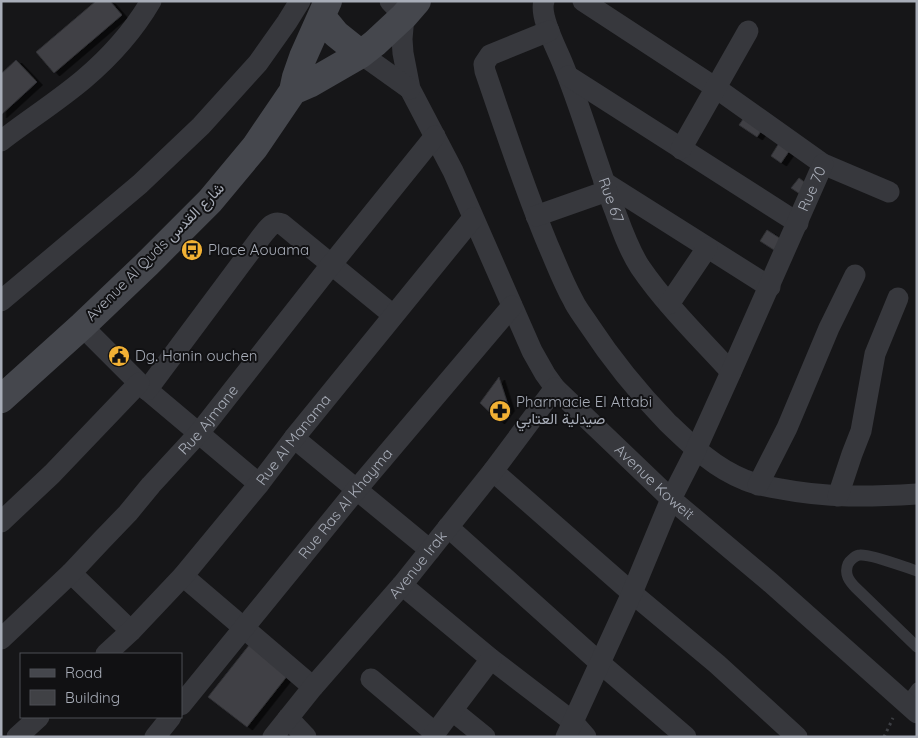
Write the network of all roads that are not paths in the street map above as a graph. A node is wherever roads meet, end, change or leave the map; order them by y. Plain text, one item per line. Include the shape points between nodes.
1 (151, 1) edge
2 (300, 1) edge
3 (544, 1) edge
4 (583, 1) edge
5 (404, 6) edge
6 (325, 9) edge
7 (549, 31) junction
8 (748, 31) dead end
9 (361, 54) junction
10 (568, 76) junction
11 (716, 88) junction
12 (410, 89) junction
13 (293, 91) junction
14 (435, 136) junction
15 (1, 141) edge
16 (681, 149) junction
17 (823, 164) junction
18 (606, 187) junction
19 (889, 192) dead end
20 (536, 216) junction
21 (473, 218) junction
22 (798, 223) junction
23 (707, 248) junction
24 (331, 265) junction
25 (855, 275) dead end
26 (770, 287) junction
27 (898, 298) dead end
28 (1, 300) edge
29 (669, 304) junction
30 (512, 306) junction
31 (393, 315) junction
32 (82, 326) junction
33 (732, 372) junction
34 (143, 387) junction
35 (555, 388) junction
36 (1, 399) edge
37 (199, 433) junction
38 (294, 438) junction
39 (691, 459) junction
40 (492, 471) junction
41 (259, 484) junction
42 (758, 485) junction
43 (357, 489) junction
44 (917, 494) edge
45 (838, 496) junction
46 (671, 498) junction
47 (1, 522) edge
48 (448, 528) junction
49 (430, 550) junction
50 (917, 571) edge
51 (71, 573) junction
52 (183, 576) junction
53 (402, 586) junction
54 (632, 593) junction
55 (244, 628) junction
56 (130, 631) junction
57 (1, 638) edge
58 (917, 647) edge
59 (107, 653) edge
60 (491, 659) junction
61 (600, 662) junction
62 (371, 679) dead end
63 (313, 687) junction
64 (913, 701) edge
65 (182, 704) edge
66 (453, 710) junction
67 (38, 718) edge
68 (171, 718) edge
69 (288, 718) junction
70 (575, 732) edge
71 (434, 735) edge
72 (19, 736) edge
73 (792, 736) edge
74 (155, 737) edge
75 (273, 737) edge
76 (306, 737) edge
77 (485, 737) edge
78 (686, 737) edge

1 - 15 street via 119,44 95,69
2 - 28 street via 258,63 200,126 140,184
3 - 7 street, Rue 67 via 543,15
4 - 11 street, Rue 70
5 - 9 main road via 375,43
5 - 12 street via 403,53
6 - 9 main road via 336,34
6 - 13 main road, Avenue Al Quds شارع القدس via 303,57
7 - 10 street, Rue 67
7 - 20 street via 490,55 484,64
8 - 11 street
9 - 12 street
9 - 13 main road
10 - 16 street
10 - 18 street, Rue 67
11 - 16 street
11 - 17 street, Rue 70
12 - 14 street, Avenue Koweit
13 - 32 main road, Avenue Al Quds شارع القدس via 255,147 210,201
14 - 21 street, Avenue Koweit
14 - 24 street, Rue Ajmane
16 - 22 street
17 - 19 street
17 - 22 street, Rue 70
18 - 20 street
18 - 23 street
18 - 29 street, Rue 67 via 634,257
20 - 39 street via 574,301 599,340
21 - 30 street, Avenue Koweit
21 - 31 street, Rue Al Manama
22 - 26 street, Rue 70
23 - 26 street
23 - 29 street
24 - 31 street
24 - 34 street via 282,224 274,223
24 - 37 street, Rue Ajmane
25 - 42 street
26 - 33 street, Rue 70
27 - 45 street via 875,354 861,432
29 - 33 street, Rue 67
30 - 35 street, Avenue Koweit via 532,351
30 - 43 street, Rue Ras Al Khayma
31 - 38 street, Rue Al Manama
32 - 34 street
32 - 36 main road, Avenue Al Quds شارع القدس
33 - 39 street, Rue 70
34 - 37 street
34 - 47 street
35 - 40 street, Avenue Irak
35 - 46 street, Avenue Koweit
37 - 41 street
37 - 51 street, Rue Ajmane
38 - 41 street, Rue Al Manama
38 - 43 street
39 - 42 street
39 - 46 street, Rue 70
40 - 48 street, Avenue Irak
40 - 54 street
41 - 52 street, Rue Al Manama
42 - 45 street
43 - 49 street
43 - 55 street, Rue Ras Al Khayma
44 - 45 street
46 - 54 street, Rue 70
46 - 64 street, Avenue Koweit
48 - 49 street, Avenue Irak
48 - 61 street
49 - 53 street, Avenue Irak
50 - 58 lane via 858,555 847,566 848,579
51 - 56 street
51 - 57 street, Rue Ajmane
52 - 55 street
52 - 56 street, Rue Al Manama
53 - 60 street
53 - 63 street, Avenue Irak
54 - 61 street, Rue 70
54 - 73 street via 717,664
55 - 63 street
55 - 65 street, Rue Ras Al Khayma
56 - 59 street, Rue Al Manama
60 - 66 street
60 - 70 street
61 - 70 street, Rue 70
61 - 78 street
62 - 71 street
63 - 69 street, Avenue Irak
66 - 71 street
66 - 77 street
67 - 72 street
68 - 74 street
69 - 75 street, Avenue Irak
69 - 76 street

